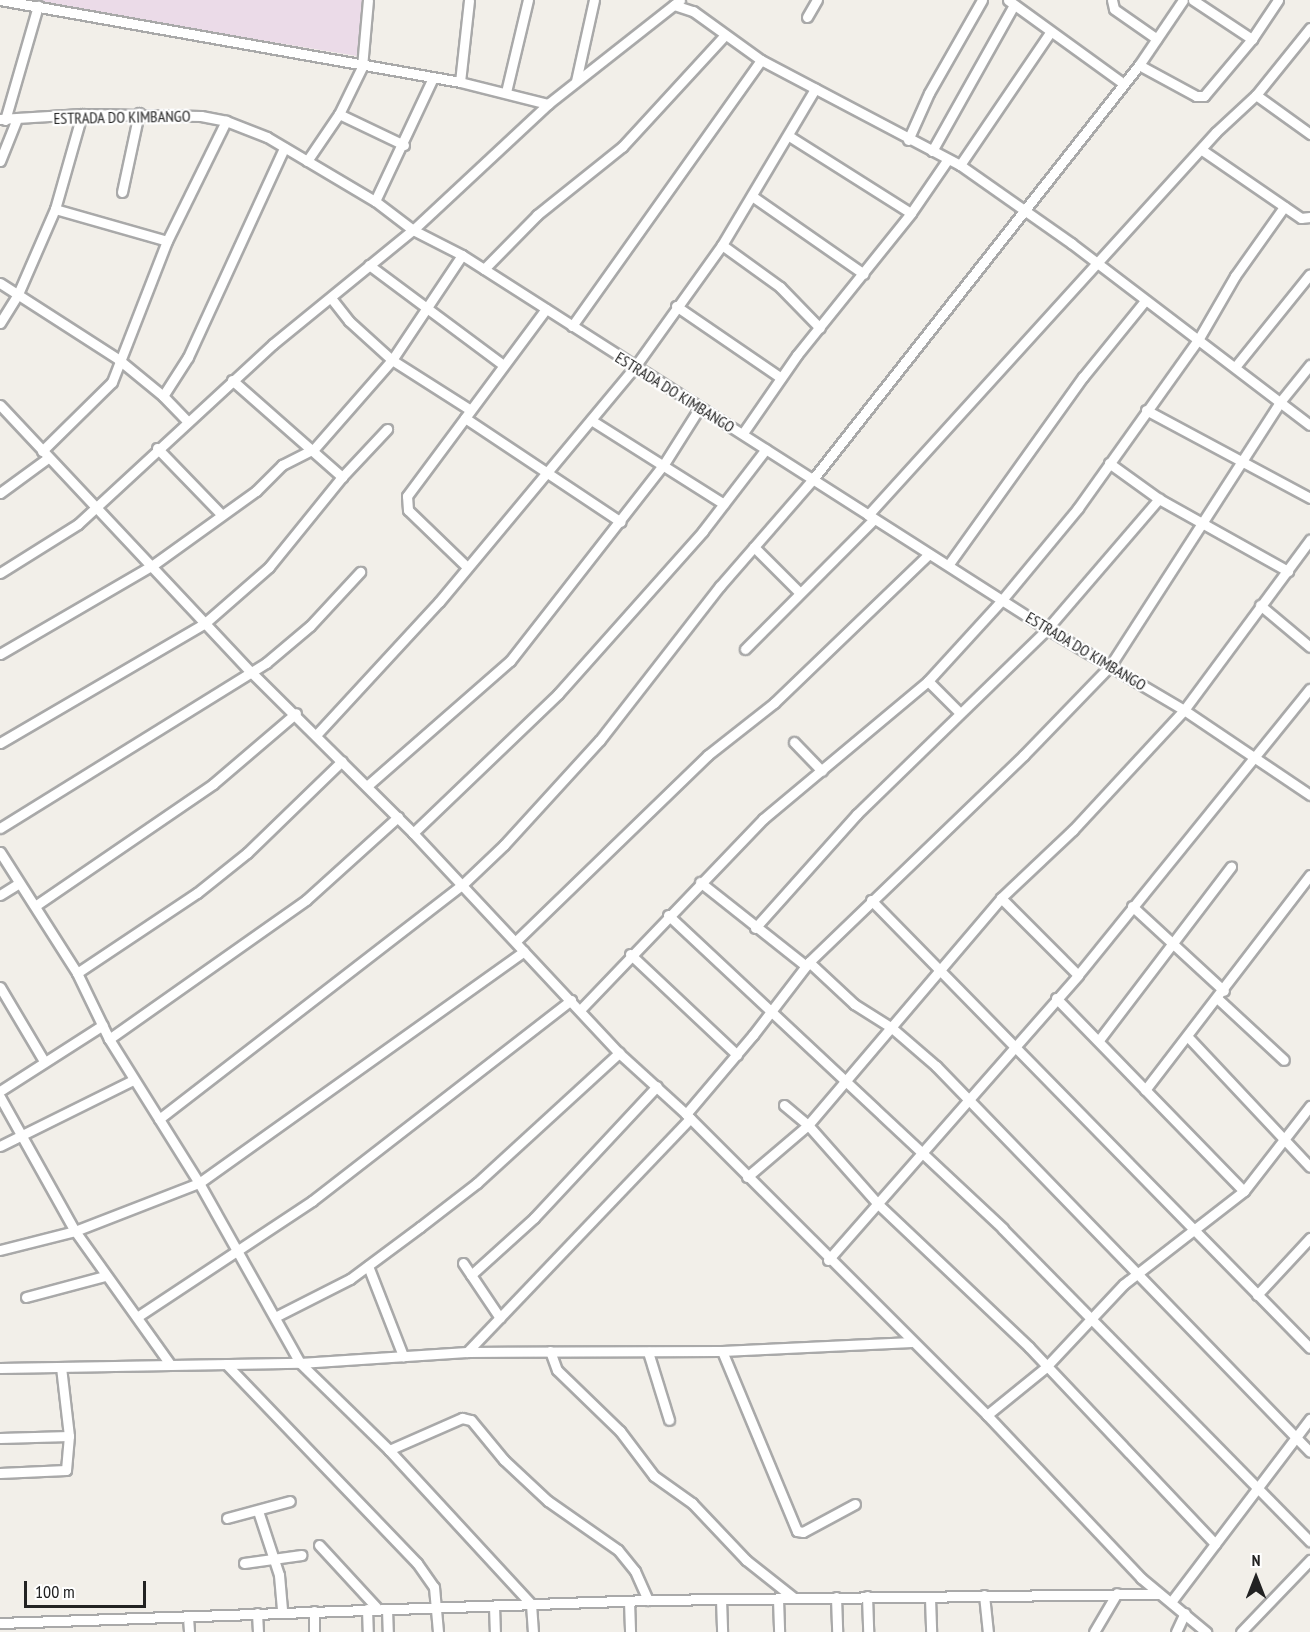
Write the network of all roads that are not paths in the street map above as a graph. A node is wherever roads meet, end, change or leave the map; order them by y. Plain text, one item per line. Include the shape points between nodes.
1 (0, 0) edge
2 (368, 0) edge
3 (469, 0) edge
4 (528, 0) edge
5 (594, 0) edge
6 (692, 0) edge
7 (817, 0) edge
8 (982, 0) edge
9 (1112, 0) edge
10 (1183, 0) edge
11 (1192, 0) edge
12 (1278, 0) edge
13 (677, 3) edge
14 (1011, 3) edge
15 (38, 6) junction
16 (693, 10) junction
17 (807, 17) dead end
18 (1310, 28) edge
19 (1050, 34) junction
20 (724, 36) junction
21 (1156, 39) junction
22 (1252, 39) junction
23 (761, 60) junction
24 (1140, 65) junction
25 (362, 67) junction
26 (433, 78) junction
27 (576, 81) junction
28 (459, 82) junction
29 (1124, 84) junction
30 (815, 89) junction
31 (506, 92) junction
32 (1256, 95) junction
33 (548, 104) junction
34 (82, 114) junction
35 (139, 114) junction
36 (339, 114) junction
37 (2, 120) edge
38 (16, 121) junction
39 (226, 121) junction
40 (1309, 130) edge
41 (789, 136) junction
42 (908, 140) junction
43 (404, 145) junction
44 (284, 148) junction
45 (1202, 150) junction
46 (933, 151) junction
47 (948, 159) junction
48 (0, 161) edge
49 (308, 161) junction
50 (960, 165) junction
51 (122, 192) dead end
52 (752, 196) junction
53 (375, 201) junction
54 (1284, 207) junction
55 (55, 209) junction
56 (1024, 210) junction
57 (911, 213) junction
58 (1310, 217) edge
59 (413, 230) junction
60 (167, 241) junction
61 (722, 245) junction
62 (462, 255) junction
63 (1098, 264) junction
64 (369, 265) junction
65 (484, 269) junction
66 (864, 274) junction
67 (1310, 274) edge
68 (0, 283) edge
69 (18, 294) junction
70 (331, 298) junction
71 (1144, 302) junction
72 (676, 306) junction
73 (546, 309) junction
74 (427, 310) junction
75 (0, 323) edge
76 (572, 326) junction
77 (820, 327) junction
78 (1198, 340) junction
79 (118, 359) junction
80 (392, 360) junction
81 (502, 364) junction
82 (1310, 365) edge
83 (1234, 367) junction
84 (634, 368) junction
85 (781, 378) junction
86 (232, 380) junction
87 (163, 396) junction
88 (1280, 402) junction
89 (0, 406) edge
90 (699, 407) junction
91 (1146, 410) junction
92 (467, 413) junction
93 (591, 420) junction
94 (187, 421) junction
95 (1310, 425) edge
96 (387, 429) dead end
97 (743, 433) junction
98 (156, 448) junction
99 (314, 449) junction
100 (766, 449) junction
101 (45, 455) junction
102 (1242, 462) junction
103 (1109, 463) junction
104 (664, 464) junction
105 (547, 470) junction
106 (342, 477) junction
107 (813, 479) junction
108 (0, 493) edge
109 (1310, 498) edge
110 (1159, 499) junction
111 (724, 504) junction
112 (97, 507) junction
113 (222, 515) junction
114 (871, 517) junction
115 (621, 522) junction
116 (1203, 524) junction
117 (1310, 540) edge
118 (754, 547) junction
119 (929, 554) junction
120 (949, 564) junction
121 (153, 565) junction
122 (467, 567) junction
123 (1288, 571) junction
124 (360, 572) dead end
125 (0, 573) edge
126 (799, 592) junction
127 (1002, 600) junction
128 (1260, 605) junction
129 (205, 623) junction
130 (1047, 629) junction
131 (1310, 647) edge
132 (744, 649) dead end
133 (0, 654) edge
134 (1110, 666) junction
135 (250, 671) junction
136 (928, 681) junction
137 (1310, 689) edge
138 (1184, 710) junction
139 (959, 712) junction
140 (296, 713) junction
141 (317, 734) junction
142 (794, 742) dead end
143 (0, 743) edge
144 (1254, 758) junction
145 (342, 761) junction
146 (822, 771) junction
147 (367, 786) junction
148 (1310, 795) edge
149 (398, 817) junction
150 (0, 828) edge
151 (413, 833) junction
152 (0, 852) edge
153 (1232, 867) dead end
154 (1310, 875) edge
155 (700, 882) junction
156 (19, 883) junction
157 (462, 885) junction
158 (0, 895) edge
159 (1001, 898) junction
160 (871, 900) junction
161 (35, 906) junction
162 (1132, 906) junction
163 (668, 915) junction
164 (755, 928) junction
165 (516, 941) junction
166 (1173, 943) junction
167 (524, 951) junction
168 (630, 954) junction
169 (807, 964) junction
170 (938, 972) junction
171 (77, 973) junction
172 (1078, 975) junction
173 (0, 987) edge
174 (1220, 994) junction
175 (1056, 998) junction
176 (572, 1000) junction
177 (580, 1010) junction
178 (770, 1012) junction
179 (103, 1025) junction
180 (892, 1028) junction
181 (1188, 1037) junction
182 (109, 1039) junction
183 (1099, 1040) junction
184 (1012, 1046) junction
185 (619, 1053) junction
186 (737, 1055) junction
187 (1284, 1060) dead end
188 (44, 1061) junction
189 (133, 1080) junction
190 (848, 1080) junction
191 (657, 1086) junction
192 (1145, 1090) junction
193 (0, 1091) edge
194 (0, 1097) edge
195 (967, 1097) junction
196 (784, 1105) dead end
197 (1310, 1107) edge
198 (688, 1117) junction
199 (159, 1119) junction
200 (808, 1125) junction
201 (22, 1135) junction
202 (1285, 1140) junction
203 (0, 1146) edge
204 (922, 1152) junction
205 (1310, 1167) edge
206 (747, 1177) junction
207 (199, 1183) junction
208 (1244, 1191) junction
209 (878, 1204) junction
210 (1193, 1229) junction
211 (75, 1231) junction
212 (1310, 1238) edge
213 (0, 1250) edge
214 (237, 1253) junction
215 (828, 1260) junction
216 (463, 1263) dead end
217 (368, 1266) junction
218 (1138, 1272) junction
219 (471, 1275) junction
220 (105, 1276) junction
221 (1257, 1295) junction
222 (26, 1297) dead end
223 (137, 1317) junction
224 (275, 1317) junction
225 (500, 1318) junction
226 (1088, 1319) junction
227 (912, 1342) junction
228 (1310, 1348) edge
229 (550, 1351) junction
230 (722, 1351) junction
231 (467, 1352) junction
232 (648, 1352) junction
233 (403, 1356) junction
234 (226, 1364) junction
235 (300, 1364) junction
236 (170, 1365) junction
237 (61, 1367) junction
238 (0, 1368) edge
239 (1045, 1368) junction
240 (987, 1415) junction
241 (669, 1419) dead end
242 (1310, 1419) edge
243 (1296, 1435) junction
244 (69, 1436) junction
245 (0, 1438) edge
246 (389, 1450) junction
247 (1310, 1452) edge
248 (0, 1473) edge
249 (1258, 1489) junction
250 (290, 1501) dead end
251 (855, 1504) dead end
252 (258, 1511) junction
253 (226, 1518) dead end
254 (1310, 1541) edge
255 (1215, 1544) junction
256 (319, 1545) dead end
257 (301, 1555) dead end
258 (273, 1559) junction
259 (1310, 1560) edge
260 (244, 1563) dead end
261 (1117, 1593) junction
262 (1159, 1594) junction
263 (984, 1595) junction
264 (867, 1596) junction
265 (836, 1597) junction
266 (794, 1598) junction
267 (721, 1599) junction
268 (778, 1599) junction
269 (930, 1599) junction
270 (648, 1600) junction
271 (629, 1601) junction
272 (1171, 1602) junction
273 (531, 1604) junction
274 (494, 1606) junction
275 (437, 1607) junction
276 (383, 1609) junction
277 (367, 1610) junction
278 (314, 1611) junction
279 (257, 1612) junction
280 (282, 1612) junction
281 (1185, 1613) junction
282 (188, 1617) junction
283 (107, 1620) junction
284 (0, 1623) edge
285 (108, 1632) edge
286 (189, 1632) edge
287 (258, 1632) edge
288 (314, 1632) edge
289 (368, 1632) edge
290 (388, 1632) edge
291 (438, 1632) edge
292 (495, 1632) edge
293 (533, 1632) edge
294 (630, 1632) edge
295 (722, 1632) edge
296 (779, 1632) edge
297 (837, 1632) edge
298 (868, 1632) edge
299 (931, 1632) edge
300 (988, 1632) edge
301 (1094, 1632) edge
302 (1176, 1632) edge
303 (1206, 1632) edge
304 (1241, 1632) edge

1 - 15 street
2 - 25 street
3 - 28 street
4 - 31 street
5 - 27 street
6 - 16 street
7 - 17 street
8 - 42 street via 929,93
9 - 21 street via 1114,9
10 - 21 street
11 - 22 street
12 - 22 street
13 - 16 street
13 - 27 street
14 - 19 street
14 - 46 street
15 - 25 street
15 - 37 street
16 - 20 street
18 - 32 street
19 - 29 street
19 - 50 street
20 - 23 street
20 - 65 street via 621,147 537,215
21 - 24 street
22 - 24 street via 1204,96 1196,96
23 - 30 street
23 - 76 street
24 - 29 street
25 - 26 street
25 - 36 street
26 - 28 street
26 - 43 street
27 - 33 street
28 - 31 street
29 - 56 street
30 - 41 street
30 - 42 street
31 - 33 street
32 - 40 street
32 - 45 street
33 - 59 street
34 - 35 street, ESTRADA DO KIMBANGO
34 - 38 street, ESTRADA DO KIMBANGO
34 - 55 street
35 - 39 street, ESTRADA DO KIMBANGO
35 - 51 street
36 - 43 street
36 - 49 street
37 - 38 street, ESTRADA DO KIMBANGO
38 - 48 street
39 - 44 street, ESTRADA DO KIMBANGO
39 - 60 street
41 - 52 street
41 - 57 street
42 - 46 street
43 - 53 street
44 - 49 street, ESTRADA DO KIMBANGO
44 - 87 street via 193,347
45 - 54 street
45 - 63 street
46 - 47 street
47 - 50 street
47 - 57 street
49 - 53 street, ESTRADA DO KIMBANGO
50 - 56 street
52 - 61 street
52 - 66 street
53 - 59 street, ESTRADA DO KIMBANGO
54 - 58 street via 1305,220
54 - 78 street via 1235,276
55 - 60 street
55 - 69 street
56 - 63 street
56 - 107 street
57 - 66 street
59 - 62 street, ESTRADA DO KIMBANGO
59 - 64 street
60 - 79 street
61 - 72 street
61 - 77 street via 780,287
62 - 65 street, ESTRADA DO KIMBANGO
62 - 74 street
63 - 71 street
63 - 114 street
64 - 70 street
64 - 74 street
65 - 73 street, ESTRADA DO KIMBANGO
66 - 77 street
67 - 83 street
68 - 69 street
69 - 75 street
69 - 79 street
70 - 80 street via 349,321
70 - 86 street
71 - 78 street
71 - 120 street via 1083,377
72 - 84 street
72 - 85 street
73 - 76 street, ESTRADA DO KIMBANGO
73 - 81 street
74 - 80 street
74 - 81 street
76 - 84 street, ESTRADA DO KIMBANGO
77 - 85 street
78 - 83 street
78 - 91 street
79 - 87 street
79 - 101 street via 112,382
80 - 92 street
80 - 99 street
81 - 92 street
82 - 88 street
83 - 88 street
84 - 90 street, ESTRADA DO KIMBANGO
84 - 93 street
85 - 97 street
86 - 94 street
86 - 99 street
87 - 94 street
88 - 95 street
88 - 102 street
89 - 101 street
90 - 97 street, ESTRADA DO KIMBANGO
90 - 104 street
91 - 102 street
91 - 103 street
92 - 105 street
92 - 122 street via 407,496 406,503
93 - 104 street
93 - 105 street
94 - 98 street
96 - 106 street
97 - 100 street, ESTRADA DO KIMBANGO
98 - 112 street
98 - 113 street
99 - 106 street
99 - 113 street via 282,465 256,491
100 - 107 street, ESTRADA DO KIMBANGO
100 - 111 street
101 - 108 street
101 - 112 street
102 - 109 street
102 - 116 street
103 - 110 street
103 - 127 street via 1078,508
104 - 111 street
104 - 115 street
105 - 115 street
105 - 122 street
106 - 129 street via 269,567
107 - 114 street, ESTRADA DO KIMBANGO
107 - 118 street
110 - 116 street
110 - 130 street
111 - 151 street via 524,731
112 - 121 street
112 - 125 street
113 - 121 street
114 - 119 street, ESTRADA DO KIMBANGO
114 - 126 street
115 - 147 street via 510,661
116 - 123 street
116 - 134 street
117 - 123 street
118 - 126 street
118 - 157 street via 600,740
119 - 120 street, ESTRADA DO KIMBANGO
119 - 165 street via 774,703 708,755
120 - 127 street, ESTRADA DO KIMBANGO
121 - 129 street
121 - 133 street
122 - 141 street
123 - 128 street
124 - 135 street via 289,646
126 - 132 street
127 - 130 street, ESTRADA DO KIMBANGO
127 - 136 street
128 - 131 street
128 - 138 street
129 - 135 street
129 - 143 street
130 - 134 street, ESTRADA DO KIMBANGO
130 - 139 street
134 - 138 street, ESTRADA DO KIMBANGO
134 - 160 street via 1024,755
135 - 140 street
135 - 150 street
136 - 139 street
136 - 146 street
137 - 144 street
138 - 144 street, ESTRADA DO KIMBANGO
138 - 159 street via 1073,830
139 - 164 street via 857,814
140 - 141 street
140 - 161 street via 213,784
141 - 145 street
142 - 146 street
144 - 148 street, ESTRADA DO KIMBANGO
144 - 162 street
145 - 147 street
145 - 171 street via 247,853 197,893
146 - 155 street via 763,819
147 - 149 street
149 - 151 street
149 - 182 street via 306,900
151 - 157 street
152 - 156 street
153 - 166 street
154 - 174 street
155 - 163 street
155 - 164 street
156 - 158 street
156 - 161 street
157 - 165 street
157 - 199 street
159 - 170 street
159 - 172 street
160 - 169 street
160 - 170 street
161 - 171 street
162 - 166 street
162 - 172 street
163 - 168 street
163 - 178 street
164 - 169 street
165 - 167 street
166 - 174 street
166 - 183 street
167 - 176 street
167 - 207 street
168 - 177 street
168 - 186 street
169 - 178 street
169 - 180 street via 854,1004
170 - 180 street
170 - 184 street
171 - 179 street
172 - 175 street
173 - 188 street
174 - 181 street
174 - 187 street
175 - 183 street
175 - 184 street
176 - 177 street
176 - 214 street via 312,1201
177 - 185 street
178 - 186 street
178 - 190 street
179 - 182 street
179 - 188 street
180 - 190 street
180 - 195 street
181 - 192 street
181 - 202 street
182 - 189 street
183 - 192 street
184 - 195 street
184 - 210 street
185 - 191 street
185 - 217 street via 477,1183
186 - 198 street
188 - 193 street
189 - 199 street
189 - 201 street
190 - 200 street
190 - 204 street
191 - 198 street
191 - 219 street via 534,1218
192 - 208 street
194 - 201 street
195 - 204 street
195 - 218 street
196 - 200 street
197 - 202 street
198 - 206 street
198 - 225 street
199 - 207 street
200 - 206 street
200 - 209 street
201 - 203 street
201 - 211 street
202 - 205 street
202 - 208 street
204 - 209 street
204 - 226 street via 1003,1229
206 - 215 street
207 - 211 street
207 - 214 street
208 - 210 street
209 - 215 street
209 - 239 street via 965,1284
210 - 218 street
210 - 221 street
211 - 213 street
211 - 220 street
212 - 221 street
214 - 223 street
214 - 224 street
215 - 227 street
216 - 219 street
217 - 224 street
217 - 233 street
218 - 226 street
218 - 243 street
219 - 225 street
220 - 222 street
220 - 223 street
221 - 228 street
223 - 236 street
224 - 235 street
225 - 231 street
226 - 239 street
226 - 249 street via 1138,1364
227 - 230 street
227 - 240 street
229 - 231 street
229 - 232 street
229 - 266 street via 557,1370 620,1431 654,1476 692,1503 746,1560
230 - 232 street
230 - 251 street via 796,1531 803,1532
231 - 233 street
232 - 241 street
233 - 235 street
234 - 235 street
234 - 236 street
234 - 275 street via 417,1563 434,1587
235 - 246 street
236 - 237 street
237 - 238 street
237 - 244 street
239 - 240 street
239 - 255 street
240 - 262 street
242 - 243 street
243 - 247 street
243 - 249 street
244 - 245 street
244 - 248 street via 64,1472
246 - 270 street via 462,1418 471,1419 504,1460 548,1502 618,1550 635,1570
246 - 273 street
249 - 254 street
249 - 255 street
250 - 252 street
252 - 253 street
252 - 258 street
255 - 272 street
256 - 276 street
257 - 258 street
258 - 260 street
258 - 280 street
259 - 304 street
261 - 262 street
261 - 263 street
261 - 301 street
262 - 272 street
263 - 269 street
263 - 300 street
264 - 265 street
264 - 269 street
264 - 298 street
265 - 266 street
265 - 297 street
266 - 268 street
267 - 268 street
267 - 270 street
267 - 295 street
268 - 296 street
269 - 299 street
270 - 271 street
271 - 273 street
271 - 294 street
272 - 281 street
273 - 274 street
273 - 293 street
274 - 275 street
274 - 292 street
275 - 276 street
275 - 291 street
276 - 277 street
276 - 290 street
277 - 278 street
277 - 289 street
278 - 280 street
278 - 288 street
279 - 280 street
279 - 282 street
279 - 287 street
281 - 302 street
281 - 303 street
282 - 283 street
282 - 286 street
283 - 284 street
283 - 285 street

